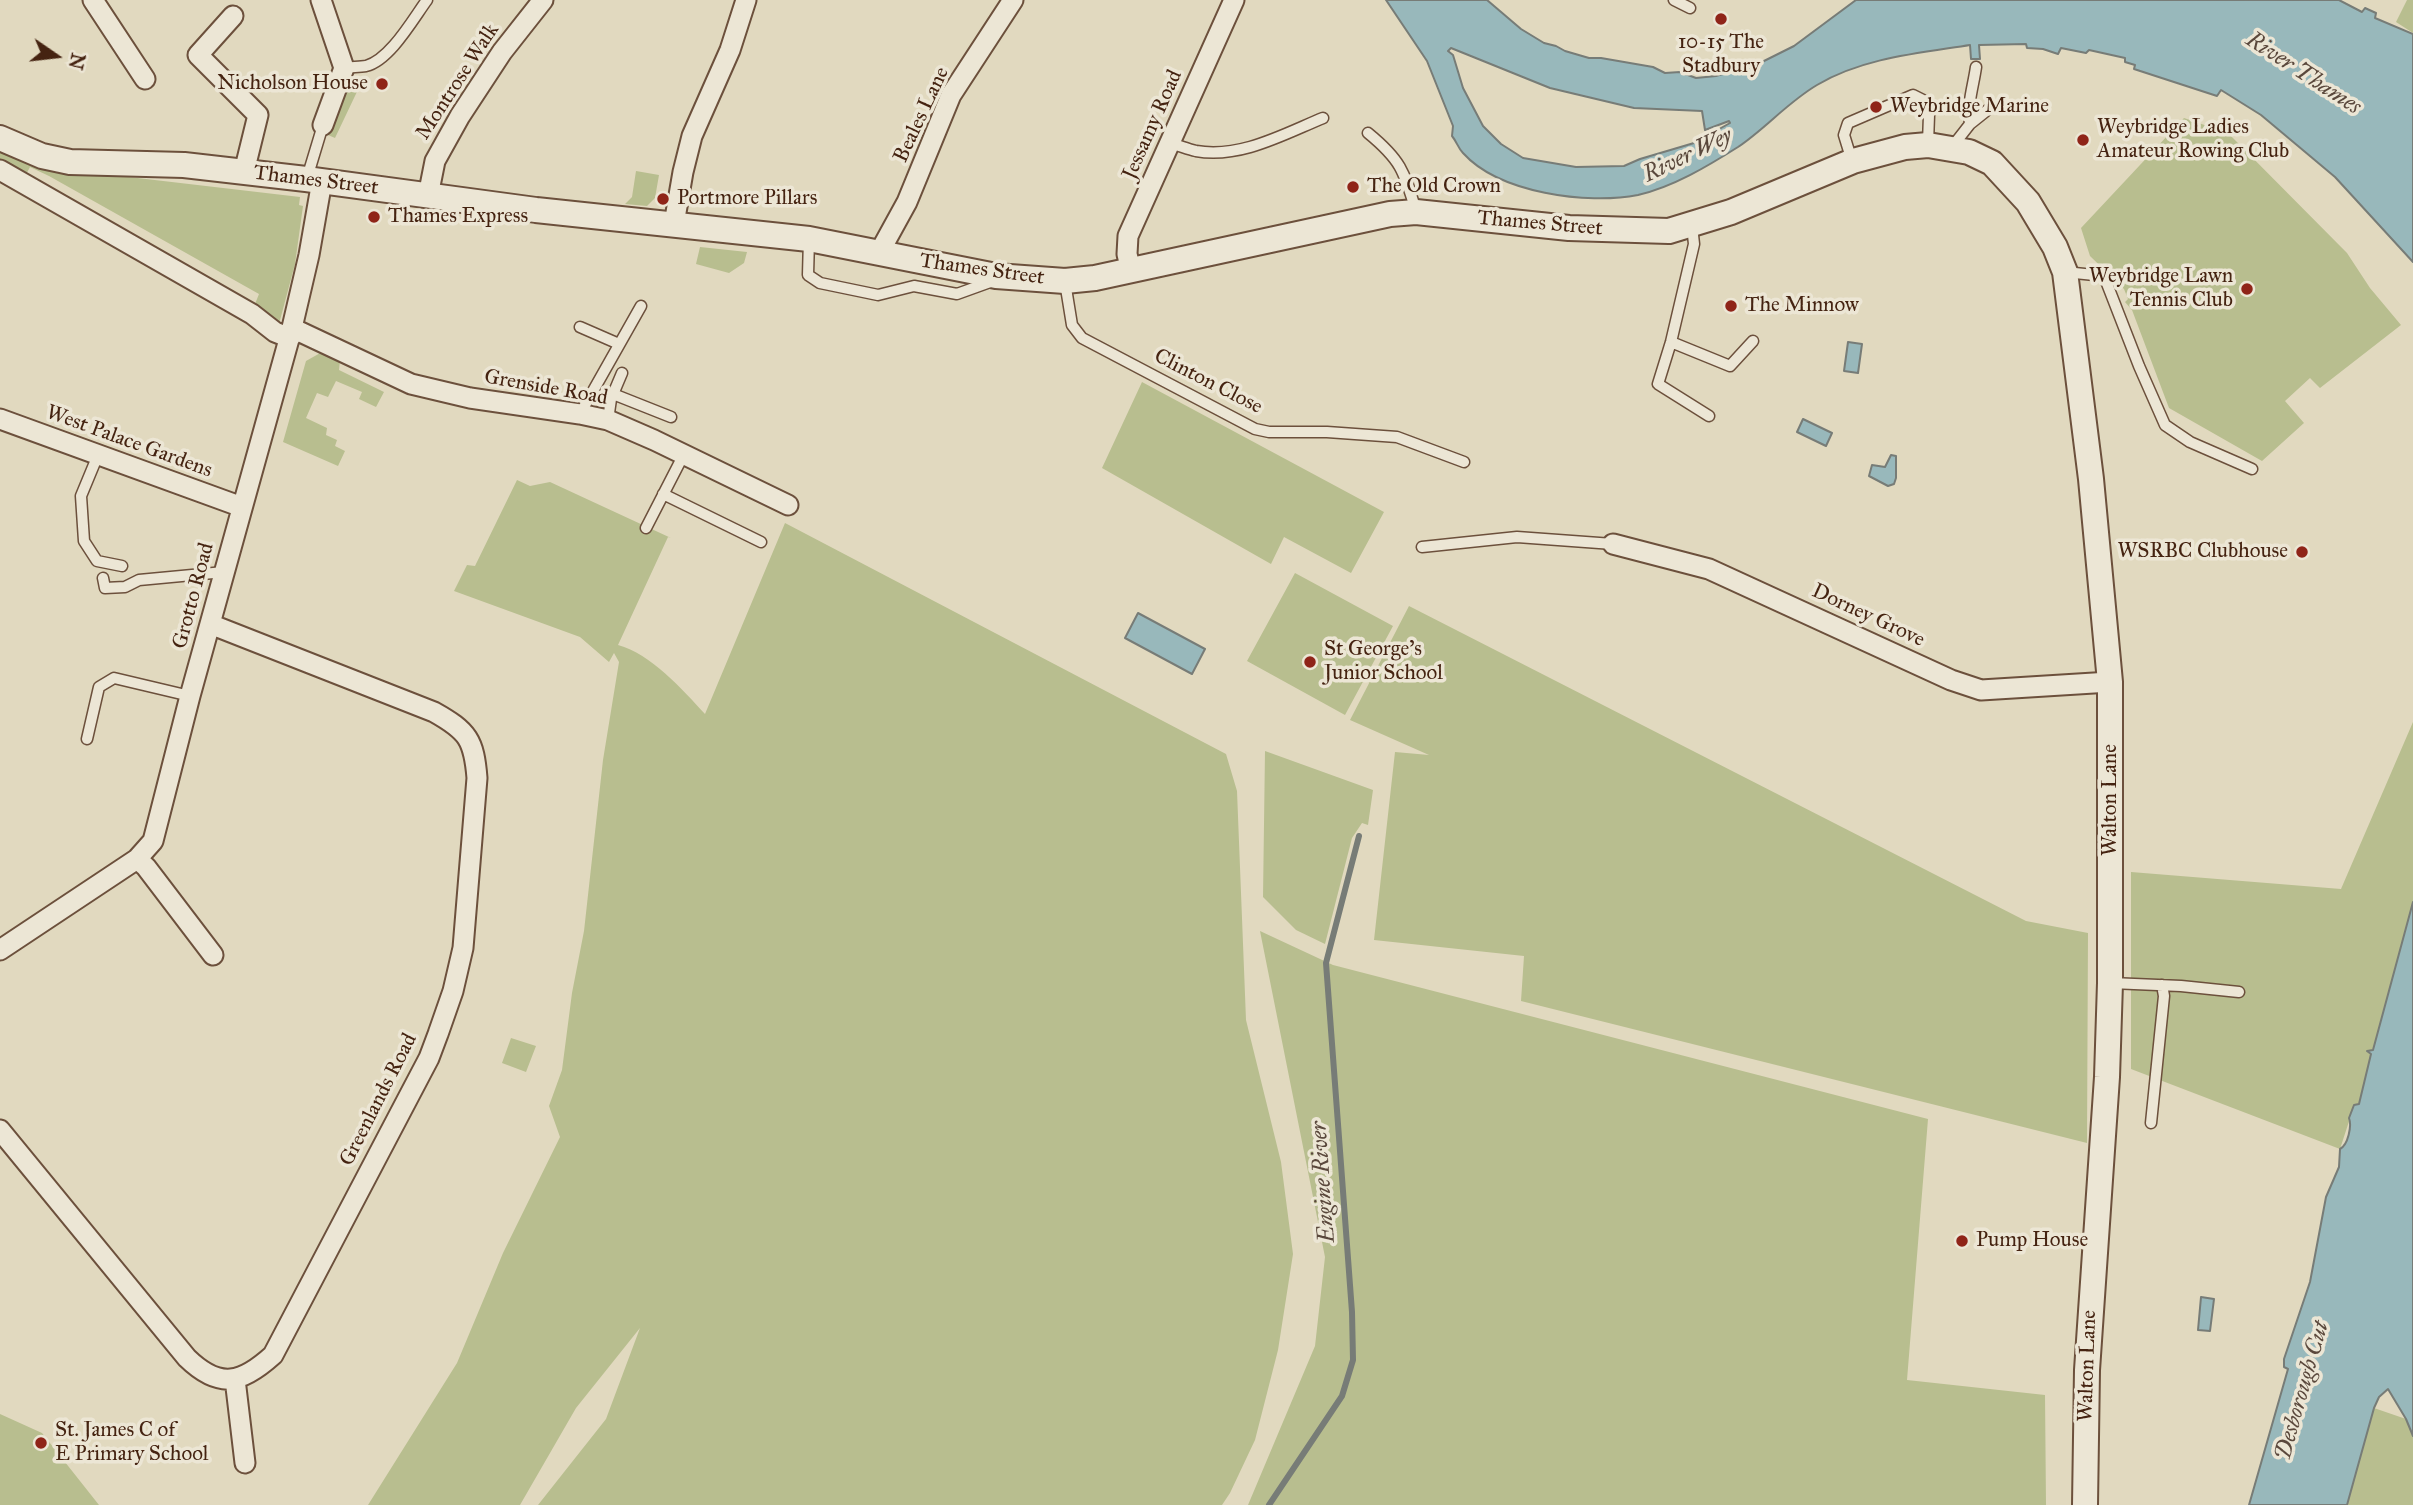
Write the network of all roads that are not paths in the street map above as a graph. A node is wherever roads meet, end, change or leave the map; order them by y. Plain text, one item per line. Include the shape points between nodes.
1 (93, 0) edge
2 (321, 0) edge
3 (427, 0) edge
4 (543, 0) edge
5 (746, 0) edge
6 (1013, 0) edge
7 (1234, 0) edge
8 (1674, 0) edge
9 (1690, 8) dead end
10 (233, 16) dead end
11 (1976, 67) dead end
12 (344, 68) junction
13 (145, 79) dead end
14 (1990, 108) dead end
15 (1323, 118) dead end
16 (1970, 124) junction
17 (323, 125) joint
18 (1368, 133) dead end
19 (0, 138) edge
20 (1169, 143) junction
21 (1940, 146) junction
22 (1853, 161) junction
23 (0, 170) edge
24 (244, 172) junction
25 (314, 180) junction
26 (428, 196) junction
27 (1416, 212) junction
28 (674, 224) junction
29 (1692, 225) junction
30 (809, 239) junction
31 (878, 253) junction
32 (1131, 271) junction
33 (2065, 272) junction
34 (1003, 277) junction
35 (1065, 281) junction
36 (641, 306) dead end
37 (580, 327) dead end
38 (291, 333) junction
39 (1753, 341) dead end
40 (1671, 342) junction
41 (619, 344) junction
42 (622, 373) dead end
43 (613, 394) junction
44 (580, 414) junction
45 (1709, 416) dead end
46 (671, 417) dead end
47 (0, 419) edge
48 (608, 420) junction
49 (684, 454) junction
50 (98, 455) junction
51 (1464, 462) dead end
52 (2252, 468) dead end
53 (663, 494) junction
54 (788, 505) dead end
55 (242, 507) junction
56 (646, 528) dead end
57 (761, 542) dead end
58 (1613, 544) joint
59 (1422, 547) dead end
60 (122, 566) dead end
61 (224, 572) junction
62 (103, 578) dead end
63 (210, 624) junction
64 (2110, 682) junction
65 (190, 696) junction
66 (87, 739) dead end
67 (137, 859) junction
68 (0, 950) edge
69 (213, 955) dead end
70 (2110, 983) junction
71 (2162, 985) junction
72 (2239, 992) dead end
73 (2151, 1123) dead end
74 (0, 1130) edge
75 (235, 1379) junction
76 (244, 1463) dead end
77 (2085, 1505) edge

1 - 13 street
2 - 12 street
3 - 12 lane via 379,60
4 - 26 street, Montrose Walk via 454,125 435,160
5 - 28 street via 730,50 692,136
6 - 31 street, Beales Lane via 951,95 907,202
7 - 20 street, Jessamy Road
8 - 9 lane
10 - 24 street via 198,55 258,115
11 - 16 lane via 1968,104
12 - 17 street
14 - 16 lane
15 - 20 lane via 1237,149 1205,152
16 - 21 lane
17 - 25 lane
18 - 27 lane via 1391,152 1404,171
19 - 24 street, Thames Street via 58,160
20 - 32 street, Jessamy Road via 1128,236
21 - 22 street, Thames Street via 1905,147
21 - 22 lane via 1925,101 1913,95 1849,122 1843,135
21 - 33 street, Walton Lane via 1992,163 2013,184 2042,225
22 - 29 street, Thames Street
23 - 38 street via 252,314 275,332
24 - 25 street, Thames Street
25 - 26 street, Thames Street
25 - 38 street, Grotto Road via 309,255
26 - 28 street, Thames Street
27 - 29 street, Thames Street via 1569,228 1669,231
27 - 32 street, Thames Street via 1358,220
28 - 30 street, Thames Street
29 - 40 lane via 1693,244
30 - 31 street, Thames Street
30 - 34 lane via 808,275 812,280 870,294 914,286 963,294
31 - 34 street, Thames Street
32 - 35 street, Thames Street
33 - 52 lane via 2104,276 2165,425 2190,442
33 - 64 street, Walton Lane
34 - 35 street, Thames Street
35 - 51 lane, Clinton Close via 1072,325 1082,338 1255,429 1398,437
36 - 41 lane
37 - 41 lane
38 - 44 street, Grenside Road via 411,384
38 - 55 street, Grotto Road
39 - 40 lane via 1730,366
40 - 45 lane via 1658,384
41 - 44 lane
42 - 43 lane
43 - 46 lane
43 - 48 lane
44 - 48 street, Grenside Road
47 - 50 street, West Palace Gardens
48 - 49 street, Grenside Road
49 - 53 lane
49 - 54 street, Grenside Road
50 - 55 street, West Palace Gardens
50 - 60 lane via 81,496 84,541 97,561
53 - 56 lane
53 - 57 lane
55 - 61 street, Grotto Road
58 - 59 lane via 1517,537
58 - 64 street, Dorney Grove via 1709,569 1980,690
61 - 62 lane via 139,580 125,587 105,587
61 - 63 street, Grotto Road
63 - 65 street, Grotto Road
63 - 75 street, Greenlands Road via 435,712 466,735 475,752 477,778 463,948 429,1058 273,1355
64 - 70 street, Walton Lane
65 - 66 lane via 114,678 99,687
65 - 67 street, Grotto Road via 157,829
67 - 68 street, Grotto Road
67 - 69 street
70 - 71 lane
70 - 77 street, Walton Lane via 2087,1370
71 - 72 lane
71 - 73 lane
74 - 75 street via 187,1358 212,1377
75 - 76 street

